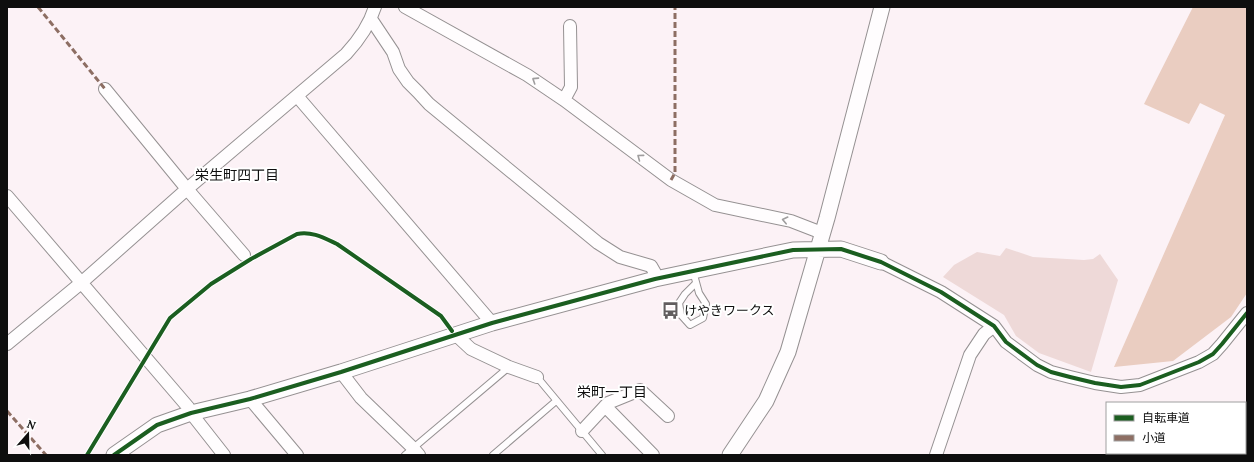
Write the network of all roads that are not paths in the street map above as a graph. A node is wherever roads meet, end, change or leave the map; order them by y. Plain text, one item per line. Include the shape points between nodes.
1 (375, 7) edge
2 (405, 7) edge
3 (882, 7) edge
4 (371, 19) junction
5 (570, 26) dead end
6 (105, 89) dead end
7 (297, 96) junction
8 (564, 100) junction
9 (187, 189) junction
10 (7, 196) edge
11 (822, 233) junction
12 (817, 250) junction
13 (244, 255) dead end
14 (881, 262) joint
15 (694, 277) junction
16 (656, 279) junction
17 (81, 283) junction
18 (1247, 313) edge
19 (492, 323) junction
20 (994, 326) junction
21 (456, 335) junction
22 (7, 344) edge
23 (509, 367) junction
24 (341, 372) junction
25 (537, 377) joint
26 (250, 398) junction
27 (556, 400) junction
28 (605, 406) junction
29 (191, 414) junction
30 (668, 416) dead end
31 (582, 431) junction
32 (412, 453) edge
33 (732, 454) edge
34 (114, 455) edge
35 (224, 455) edge
36 (297, 455) edge
37 (493, 455) edge
38 (602, 455) edge
39 (653, 455) edge
40 (936, 455) edge

1 - 4 street
8 -> 2 street via 527,75
3 - 11 street
4 - 7 street via 361,37 346,54
4 - 16 street via 393,52 408,82 428,104 598,243 620,257 651,266
5 - 8 street via 571,86
6 - 9 street
7 - 9 street
7 - 19 street
11 -> 8 street via 791,221 715,205 672,180
9 - 13 street
9 - 17 street
10 - 17 street
11 - 12 street
12 - 14 street via 841,249
12 - 15 street via 792,250
12 - 33 street via 788,352 766,401
14 - 20 street via 941,292
15 - 15 lane via 706,304 703,318 690,324 681,315 679,303
15 - 16 street
16 - 19 street
17 - 22 street
17 - 29 street via 188,407
18 - 20 street via 1222,344 1199,362 1140,385 1121,387 1070,377 1037,366 1006,342
19 - 21 street
20 - 40 street via 984,334 970,355
21 - 23 street via 471,349
21 - 24 street
23 - 25 street
23 - 32 lane
24 - 26 street
24 - 32 street via 361,398
25 - 27 lane
26 - 29 street
26 - 36 street
27 - 31 lane
27 - 37 lane
28 - 30 street via 640,390
28 - 31 street
28 - 39 street
29 - 34 street via 157,425
29 - 35 street
31 - 38 lane

